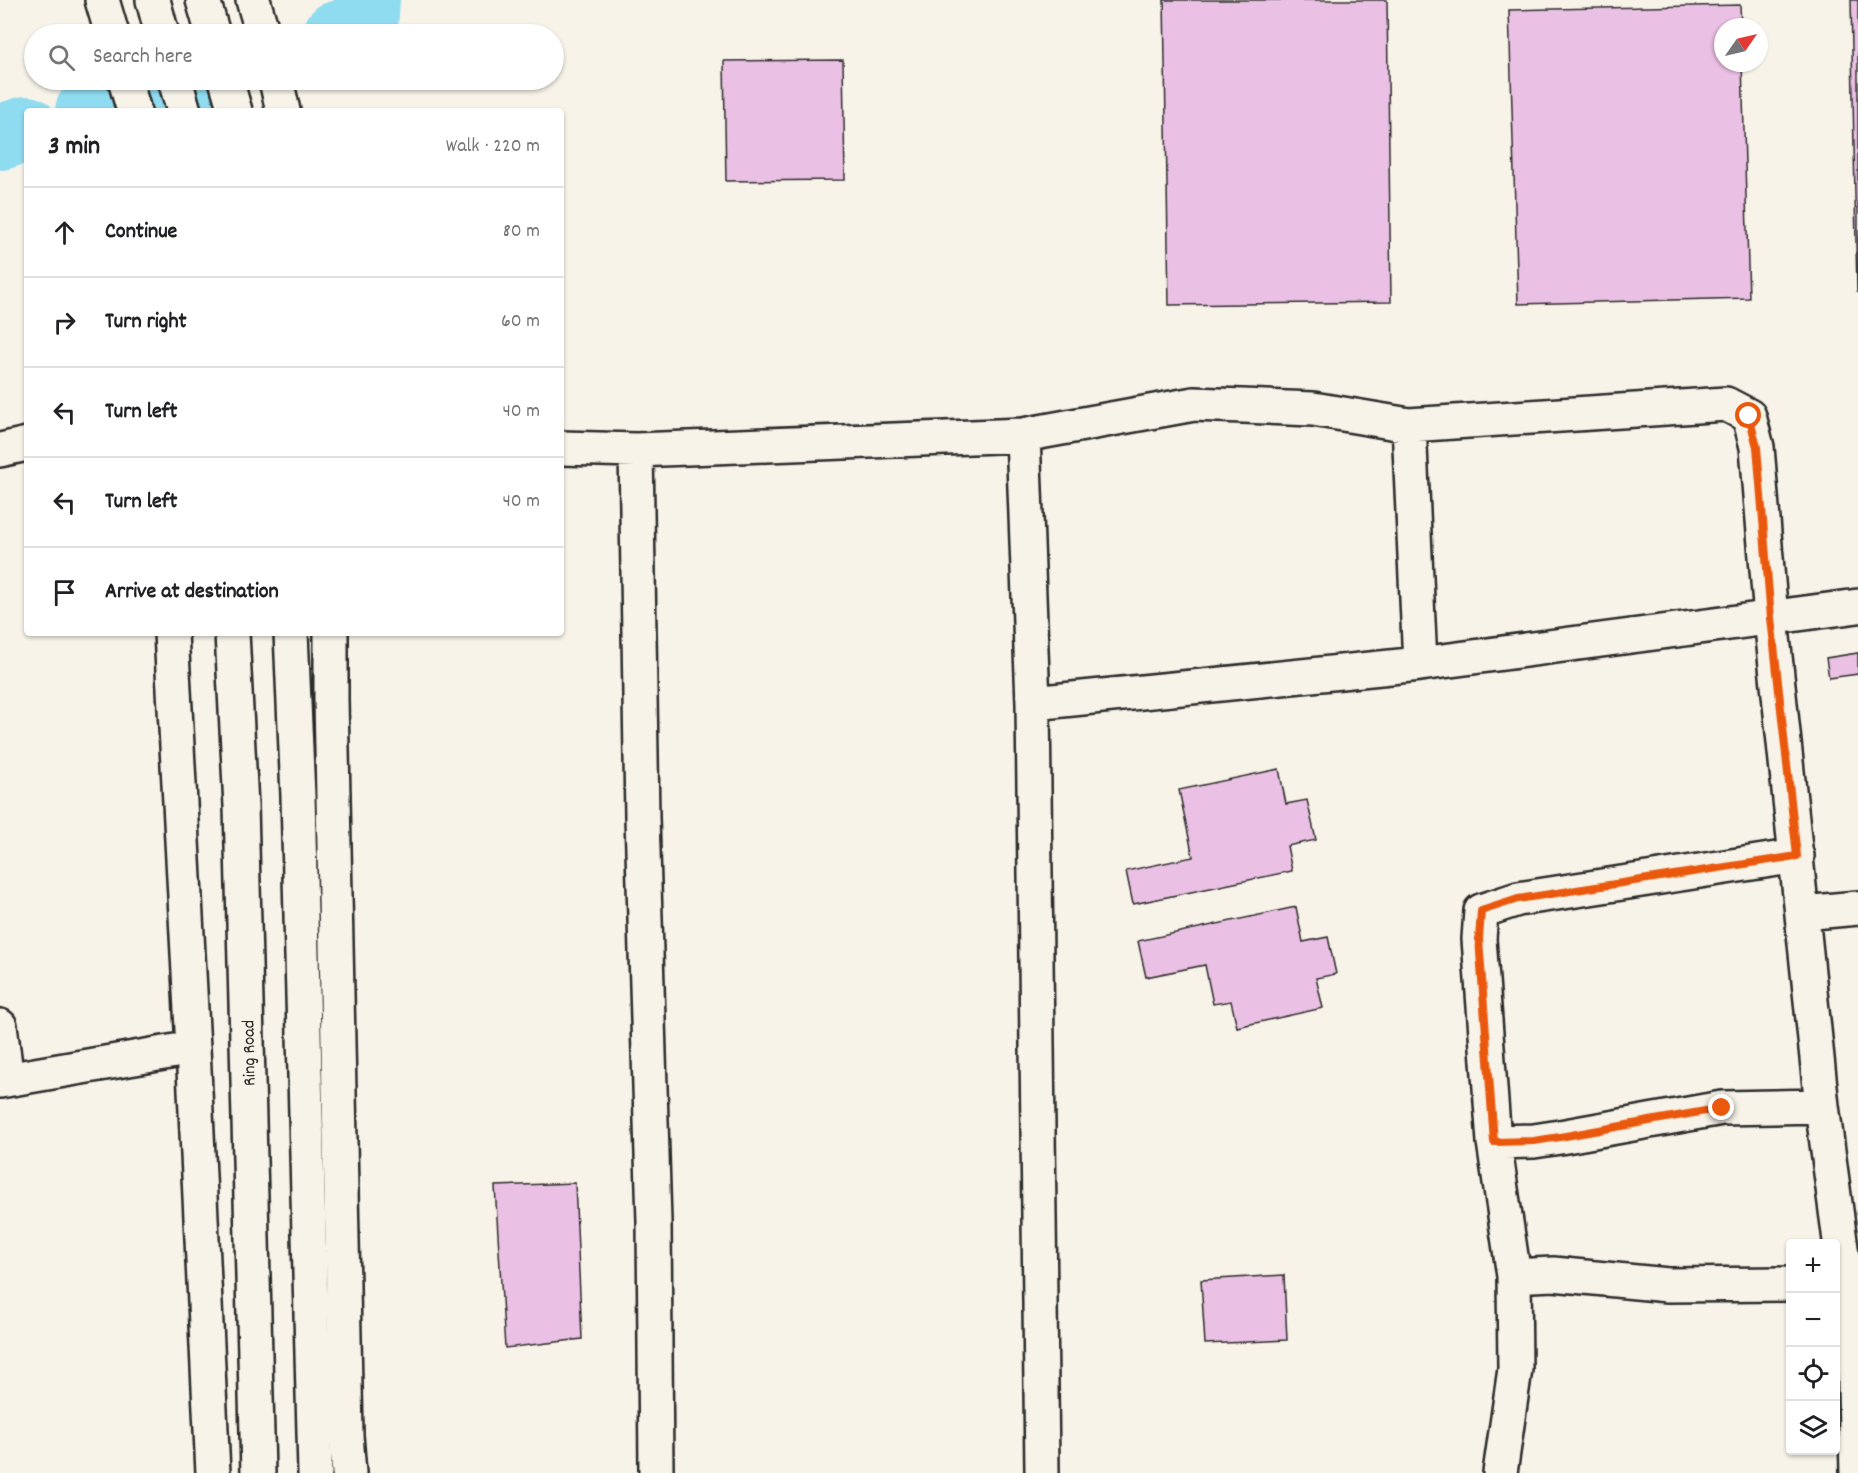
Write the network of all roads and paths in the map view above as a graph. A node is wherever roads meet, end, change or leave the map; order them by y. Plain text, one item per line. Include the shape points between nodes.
1 (153, 0) edge
2 (203, 0) edge
3 (253, 0) edge
4 (103, 2) edge
5 (109, 24) edge
6 (159, 24) edge
7 (210, 24) edge
8 (260, 24) edge
9 (128, 90) edge
10 (178, 90) edge
11 (229, 90) edge
12 (133, 108) edge
13 (183, 108) edge
14 (234, 108) edge
15 (1409, 425) junction
16 (1023, 435) junction
17 (24, 445) edge
18 (564, 448) edge
19 (0, 450) edge
20 (636, 450) junction
21 (1858, 606) edge
22 (1771, 618) junction
23 (171, 636) edge
24 (232, 636) edge
25 (291, 636) edge
26 (331, 636) edge
27 (1420, 664) junction
28 (1033, 703) junction
29 (1797, 856) junction
30 (1858, 908) edge
31 (1802, 913) junction
32 (0, 1026) edge
33 (193, 1048) junction
34 (4, 1080) edge
35 (1822, 1106) junction
36 (1494, 1142) junction
37 (1514, 1275) junction
38 (1786, 1284) edge
39 (1841, 1284) edge
40 (213, 1473) edge
41 (258, 1473) edge
42 (315, 1473) edge
43 (349, 1473) edge
44 (656, 1473) edge
45 (1042, 1473) edge
46 (1500, 1473) edge
47 (1857, 1473) edge

1 - 6 main road
2 - 7 main road
3 - 8 main road
4 - 5 main road
9 - 12 main road
10 - 13 main road
11 - 14 main road
15 - 16 main road via 1313,409 1194,404
15 - 22 main road via 1726,404 1749,416 1757,447
15 - 27 main road
16 - 20 main road
16 - 28 main road
17 - 19 main road
18 - 20 main road
20 - 44 main road
21 - 22 main road
22 - 27 main road
22 - 29 main road
23 - 33 main road
24 - 41 main road, Ring Road via 242,807
25 - 42 main road
26 - 43 main road
27 - 28 main road
28 - 45 main road
29 - 31 main road
29 - 36 main road via 1518,899 1481,911 1479,939
30 - 31 main road
31 - 35 main road
32 - 34 main road
33 - 34 main road
33 - 40 main road
35 - 36 main road via 1722,1108 1534,1141
35 - 39 main road
36 - 37 main road
37 - 38 main road via 1553,1274 1668,1285
37 - 46 main road via 1515,1369
39 - 47 main road via 1854,1345

